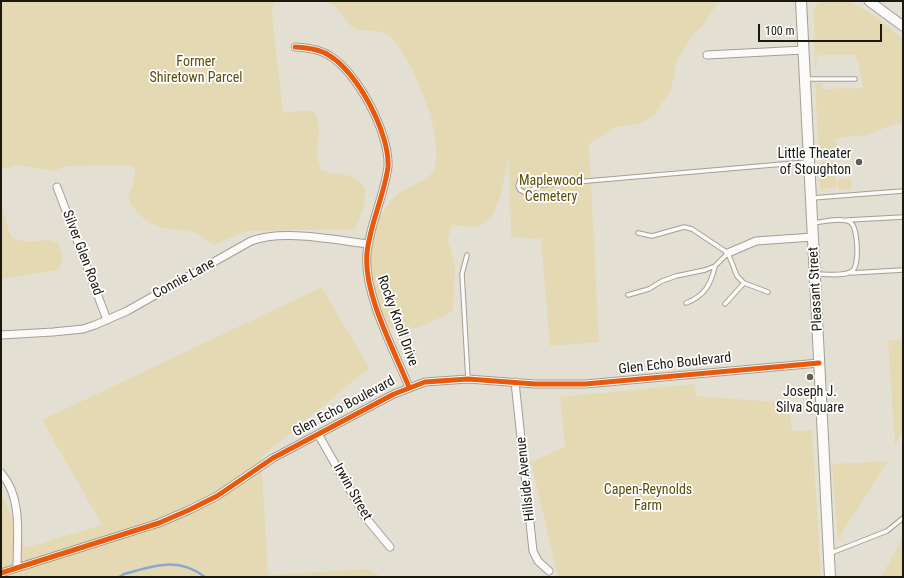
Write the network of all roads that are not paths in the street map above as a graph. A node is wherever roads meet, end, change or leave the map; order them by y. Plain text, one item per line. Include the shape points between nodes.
1 (802, 1) edge
2 (874, 2) edge
3 (903, 26) edge
4 (295, 47) dead end
5 (804, 50) junction
6 (707, 55) dead end
7 (805, 79) junction
8 (855, 79) dead end
9 (810, 162) junction
10 (541, 185) junction
11 (57, 187) dead end
12 (903, 191) edge
13 (811, 198) junction
14 (903, 217) edge
15 (845, 220) junction
16 (812, 224) junction
17 (638, 233) dead end
18 (813, 237) junction
19 (369, 244) junction
20 (728, 253) junction
21 (467, 255) dead end
22 (715, 266) junction
23 (903, 270) edge
24 (847, 273) junction
25 (815, 274) junction
26 (744, 283) junction
27 (768, 292) dead end
28 (628, 295) dead end
29 (686, 303) dead end
30 (725, 304) dead end
31 (107, 320) junction
32 (1, 335) edge
33 (819, 363) junction
34 (468, 378) junction
35 (516, 382) junction
36 (409, 387) junction
37 (318, 434) junction
38 (1, 473) edge
39 (903, 518) edge
40 (390, 548) dead end
41 (829, 554) junction
42 (17, 568) junction
43 (549, 571) dead end
44 (1, 573) edge
45 (830, 577) edge

1 - 5 main road, Pleasant Street
2 - 3 street
4 - 19 street, Rocky Knoll Drive via 319,51 341,64 360,90 384,136 388,158 386,177
5 - 6 street
5 - 7 main road, Pleasant Street
7 - 8 lane
7 - 9 main road, Pleasant Street
9 - 10 lane
9 - 13 main road, Pleasant Street
10 - 10 lane via 525,178 518,184 524,193
11 - 31 street, Silver Glen Road
12 - 13 lane
13 - 16 main road, Pleasant Street
14 - 15 lane
15 - 16 lane
15 - 24 lane via 854,226 857,256 855,268
16 - 18 main road, Pleasant Street
17 - 20 lane via 662,235 684,227 702,235
18 - 20 street via 756,241
18 - 25 main road, Pleasant Street
19 - 31 street, Connie Lane via 282,235 261,237
19 - 36 street, Rocky Knoll Drive via 367,271 370,289
20 - 22 lane
20 - 26 lane via 737,276
21 - 34 lane via 462,274
22 - 28 lane via 676,276 649,289
22 - 29 lane via 710,285 695,300
23 - 24 lane
24 - 25 lane
25 - 33 main road, Pleasant Street
26 - 27 lane
26 - 30 lane
31 - 32 street, Connie Lane via 83,328
33 - 35 street, Glen Echo Boulevard via 597,384
33 - 41 main road, Pleasant Street
34 - 35 street, Glen Echo Boulevard
34 - 36 street, Glen Echo Boulevard via 440,380
35 - 43 street, Hillside Avenue via 533,551 538,561
36 - 37 street, Glen Echo Boulevard
37 - 40 street, Irwin Street via 366,518
37 - 42 street, Glen Echo Boulevard via 273,458 217,496 189,510 159,523
38 - 42 street via 10,485 16,507
39 - 41 lane via 887,531
41 - 45 main road, Pleasant Street
42 - 44 street, Glen Echo Boulevard

